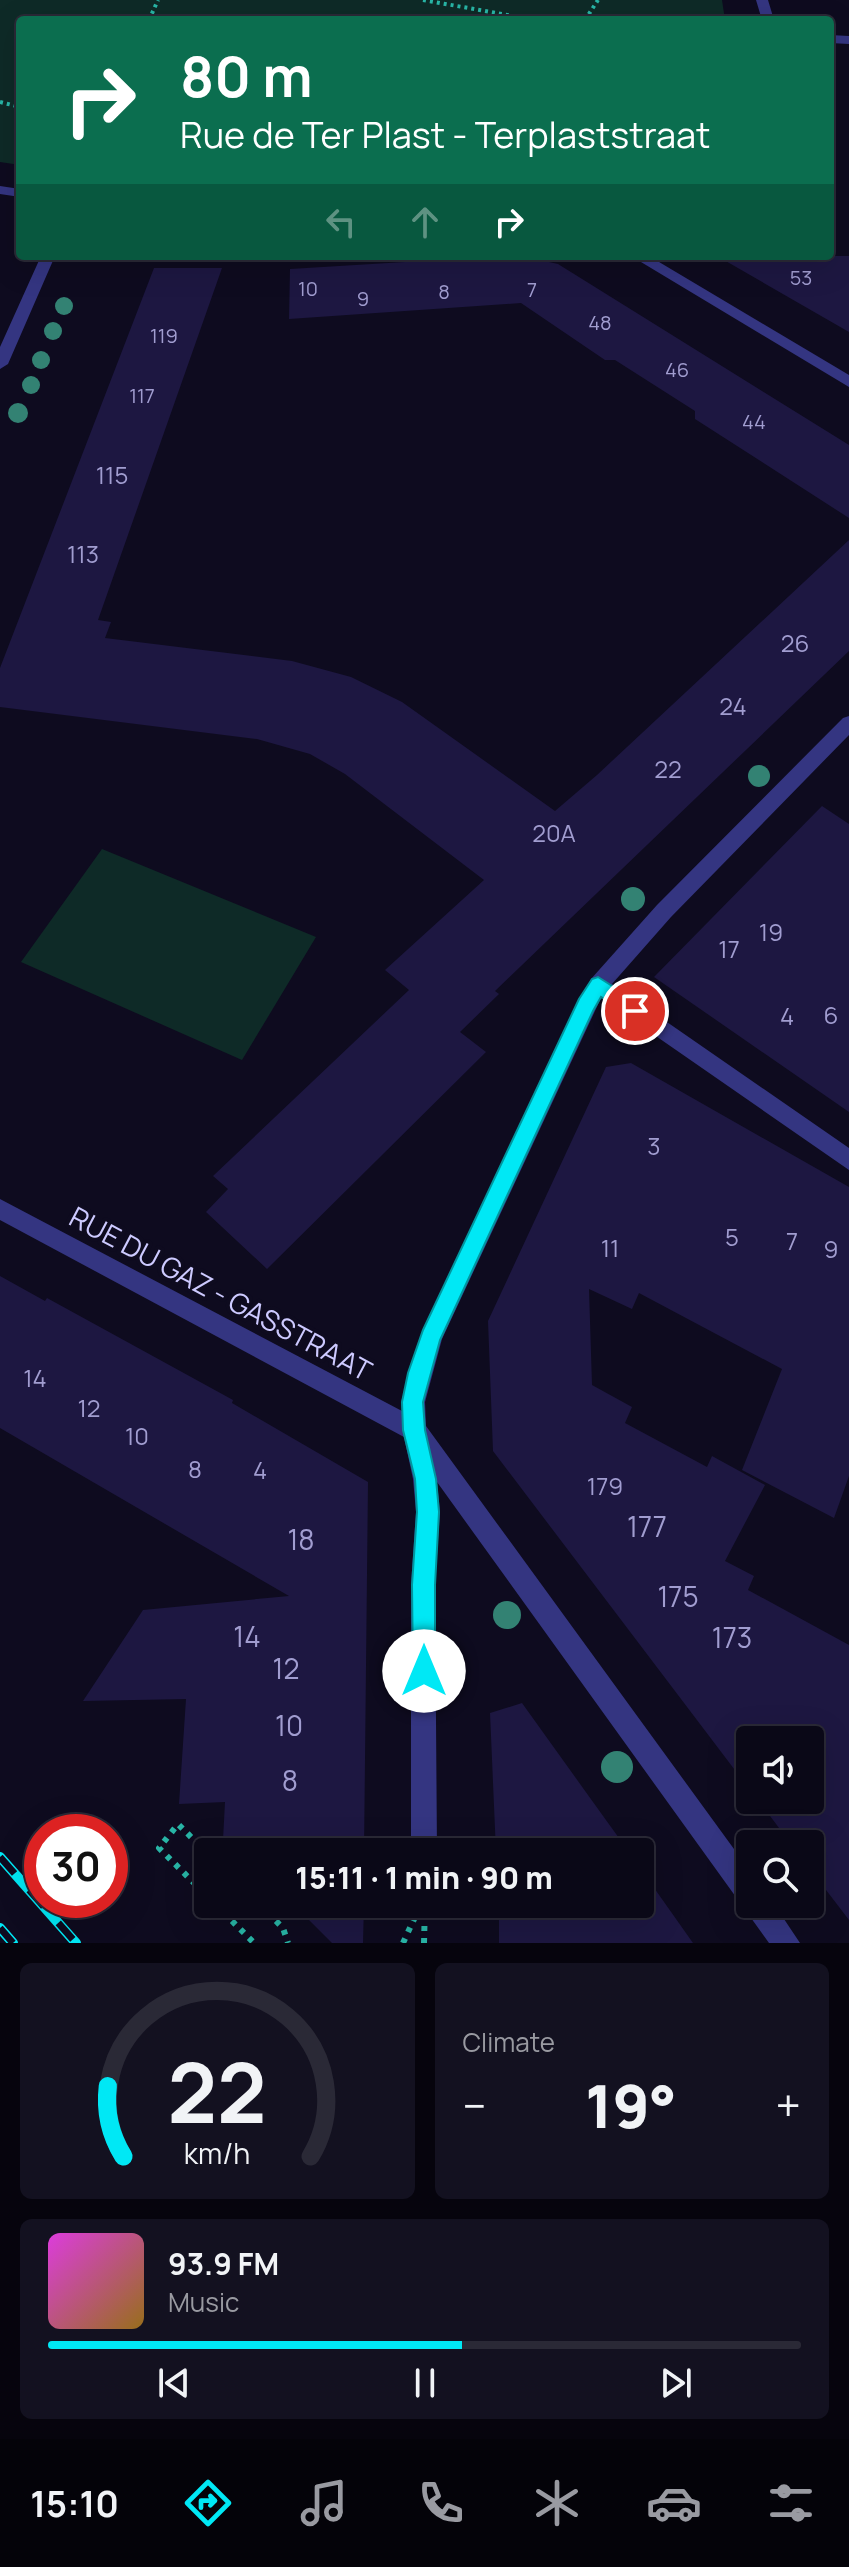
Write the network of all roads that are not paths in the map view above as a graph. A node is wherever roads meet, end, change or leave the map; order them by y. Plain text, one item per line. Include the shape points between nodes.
1 (46, 260) edge
2 (645, 260) edge
3 (0, 364) edge
4 (849, 382) edge
5 (849, 723) edge
6 (598, 985) junction
7 (849, 1160) edge
8 (0, 1209) edge
9 (414, 1430) junction
10 (424, 1838) edge
11 (736, 1875) edge
12 (768, 1918) edge
13 (786, 1943) edge

1 - 3 street
2 - 4 street
5 - 6 street
6 - 7 street
6 - 9 street via 431,1337 413,1402
8 - 9 street, RUE DU GAZ - GASSTRAAT
9 - 10 street via 428,1512 423,1585
9 - 11 street
12 - 13 street

